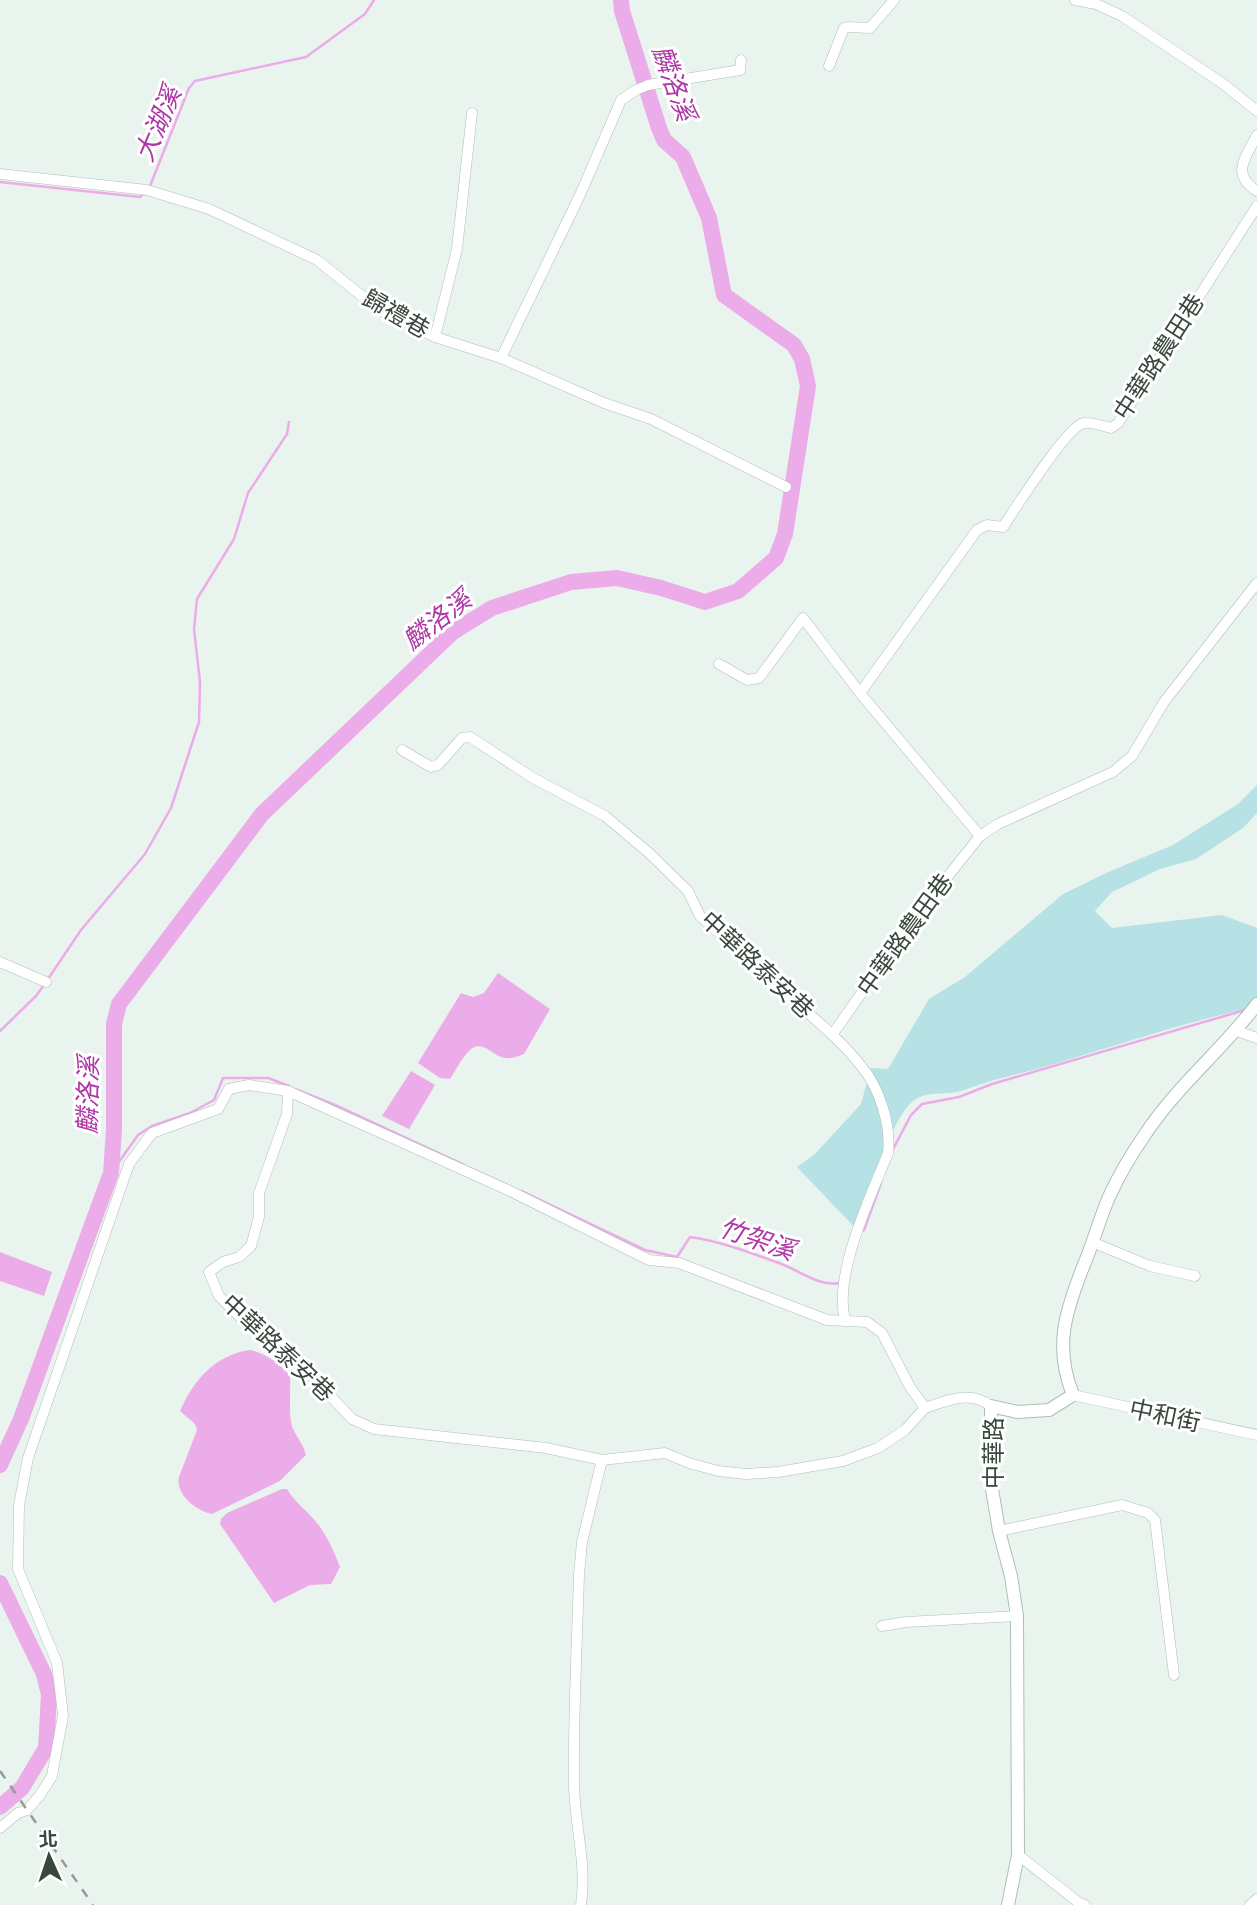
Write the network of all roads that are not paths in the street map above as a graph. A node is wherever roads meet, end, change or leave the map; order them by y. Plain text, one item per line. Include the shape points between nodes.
1 (894, 0) edge
2 (1075, 0) edge
3 (740, 60) dead end
4 (828, 66) dead end
5 (1257, 111) edge
6 (472, 113) dead end
7 (1257, 135) edge
8 (0, 174) edge
9 (1257, 191) edge
10 (1257, 206) edge
11 (435, 337) junction
12 (501, 358) junction
13 (786, 487) dead end
14 (1257, 583) edge
15 (719, 664) dead end
16 (860, 693) junction
17 (402, 750) dead end
18 (980, 836) junction
19 (0, 962) edge
20 (46, 982) dead end
21 (1257, 1004) edge
22 (1237, 1031) junction
23 (832, 1035) junction
24 (1257, 1038) edge
25 (288, 1091) junction
26 (1092, 1242) junction
27 (1195, 1276) dead end
28 (845, 1320) junction
29 (1073, 1395) junction
30 (991, 1406) junction
31 (925, 1408) junction
32 (1257, 1436) edge
33 (602, 1460) junction
34 (999, 1531) junction
35 (1017, 1616) junction
36 (882, 1626) dead end
37 (1174, 1675) dead end
38 (0, 1828) edge
39 (1018, 1855) junction
40 (1257, 1899) edge
41 (581, 1905) edge
42 (1008, 1905) edge
43 (1085, 1905) edge
44 (1250, 1905) edge

1 - 4 street via 870,28 844,28
2 - 5 street via 1122,16
3 - 12 street via 740,70 648,85 621,100
6 - 11 street via 457,249
7 - 9 street via 1241,177
8 - 11 street, 歸禮巷 via 147,190 209,209 317,260 377,308
10 - 16 street, 中華路農田巷 via 1118,423 1111,428 1085,422 1075,427 1003,527 987,524 977,530
11 - 12 street, 歸禮巷
12 - 13 street, 歸禮巷 via 651,419
14 - 18 street, 中華路農田巷 via 1164,702 1132,756 1113,772
15 - 16 street via 747,680 758,678 803,618
16 - 18 street
17 - 23 street, 中華路泰安巷 via 431,767 439,765 462,738 470,737 533,778 605,816 688,891 700,916
18 - 23 street, 中華路農田巷 via 913,920
19 - 20 street
21 - 22 street
22 - 24 street
22 - 26 street via 1147,1131 1109,1197
23 - 28 street, 中華路泰安巷 via 875,1087 889,1136 888,1153 858,1231 842,1296
25 - 28 street via 508,1190 649,1260 679,1263 827,1320
25 - 33 street, 中華路泰安巷 via 286,1114 259,1194 259,1217 251,1245 239,1257 209,1272 219,1296 254,1331 292,1355 352,1419 374,1429 546,1448
25 - 38 street via 249,1085 229,1089 218,1109 152,1133 129,1164 28,1458 19,1505 18,1569 57,1663 62,1715 51,1776 27,1810
26 - 27 street via 1150,1266
26 - 29 street via 1063,1331 1062,1352
28 - 31 street via 867,1322 882,1333
29 - 30 street, 中華路 via 1049,1410 1017,1412
29 - 32 street, 中和街
30 - 31 street, 中華路泰安巷 via 970,1396
30 - 34 street, 中華路 via 991,1483
31 - 33 street, 中華路泰安巷 via 905,1430 878,1448 843,1461 778,1472 718,1471 665,1453
33 - 41 street via 582,1542 579,1575 574,1789
34 - 35 street, 中華路
34 - 37 street via 1122,1505 1148,1513 1155,1520
35 - 36 street
35 - 39 street, 中華路
39 - 42 street, 中華路
39 - 43 street
40 - 44 street

